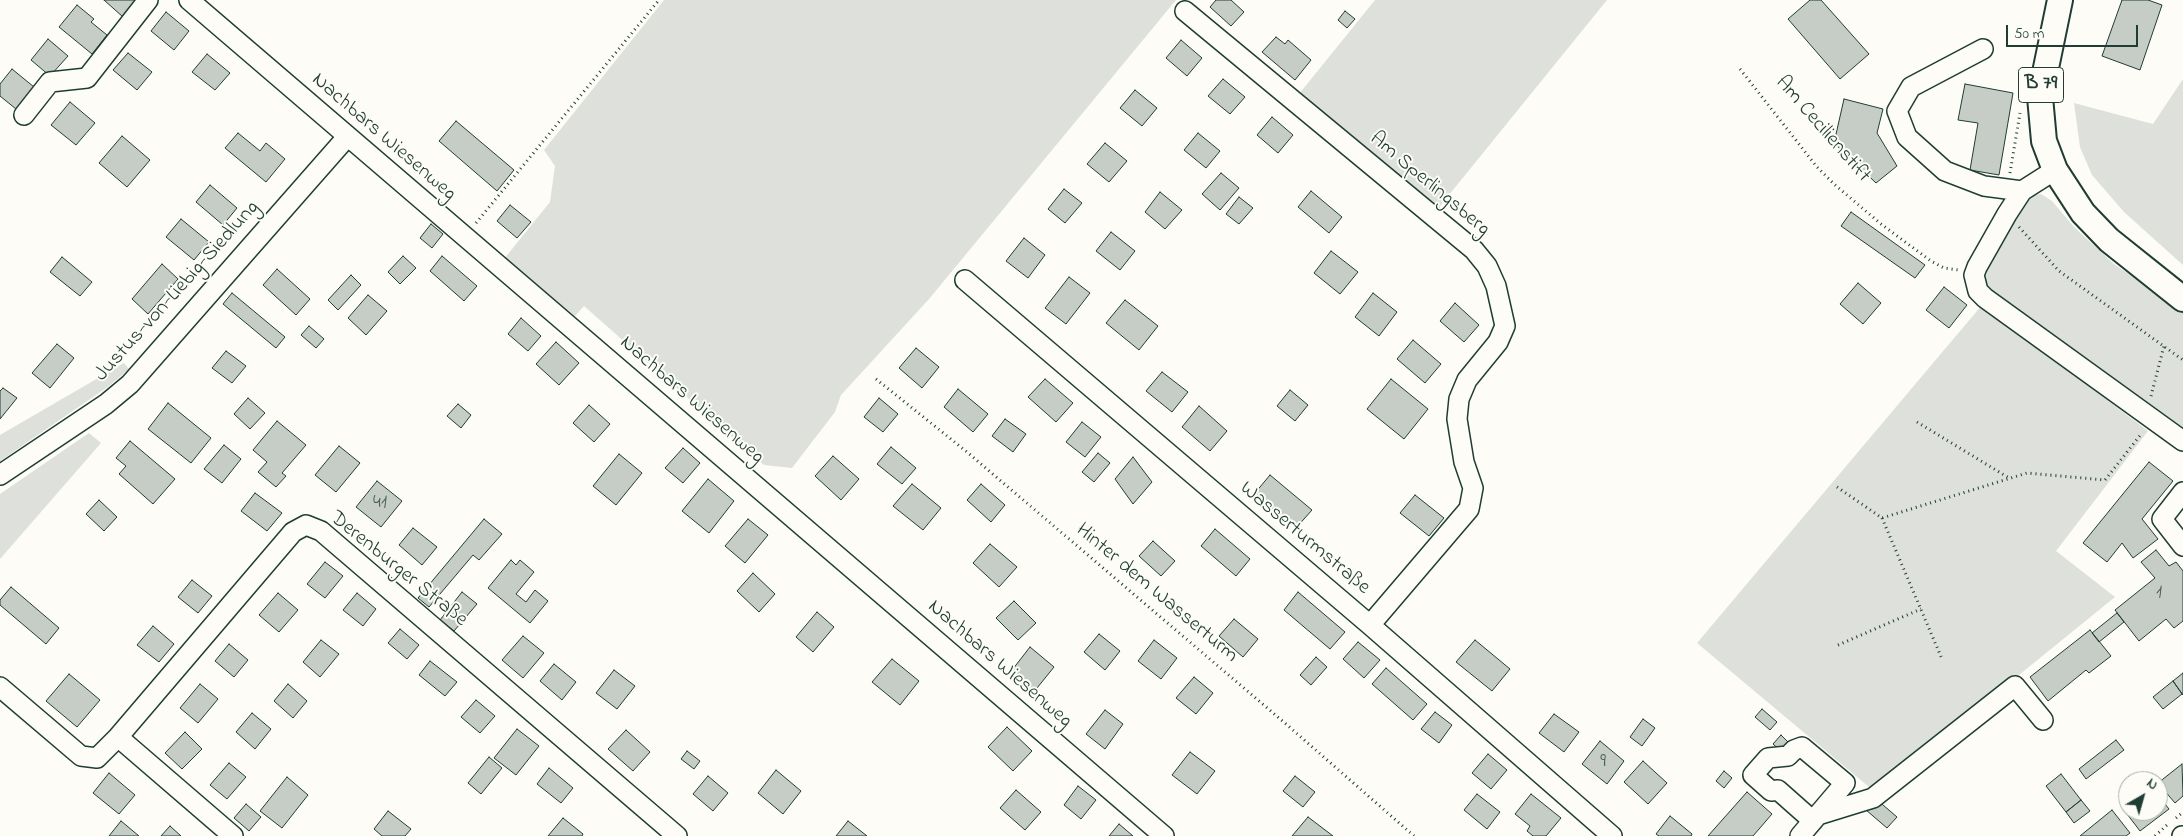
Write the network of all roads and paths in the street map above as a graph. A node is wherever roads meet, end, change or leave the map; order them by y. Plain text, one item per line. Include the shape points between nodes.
1 (148, 0) edge
2 (189, 0) edge
3 (659, 0) edge
4 (2060, 0) edge
5 (1185, 11) dead end
6 (1982, 49) dead end
7 (1740, 68) dead end
8 (24, 114) dead end
9 (347, 137) junction
10 (2055, 170) junction
11 (2022, 191) junction
12 (2007, 214) junction
13 (465, 237) junction
14 (1977, 267) junction
15 (965, 280) dead end
16 (2183, 299) edge
17 (2164, 346) junction
18 (2183, 360) edge
19 (876, 379) dead end
20 (2154, 386) dead end
21 (2153, 419) junction
22 (1917, 422) dead end
23 (2183, 441) edge
24 (0, 476) edge
25 (2009, 478) junction
26 (1837, 487) dead end
27 (2183, 492) edge
28 (1882, 518) junction
29 (2183, 546) edge
30 (1921, 609) junction
31 (1370, 625) junction
32 (1838, 645) dead end
33 (1942, 660) dead end
34 (0, 687) edge
35 (2042, 720) dead end
36 (118, 737) junction
37 (233, 836) edge
38 (678, 836) edge
39 (1164, 836) edge
40 (1414, 836) edge
41 (1612, 836) edge
42 (1800, 836) edge

1 - 8 street via 86,78 50,82
2 - 9 street, Nachbars Wiesenweg
3 - 13 path
4 - 10 main road, B 79 via 2040,96 2044,141
5 - 31 street, Am Sperlingsberg via 1474,250 1487,266 1496,286 1505,326 1498,342 1467,380 1459,399 1456,419 1472,488 1469,509
6 - 11 street via 1911,87 1897,111 1907,137 1945,171 1984,186
7 - 14 path, Am Cecilienstift via 1818,167 1859,207 1944,268
9 - 13 street, Nachbars Wiesenweg
9 - 24 street, Justus-von-Liebig-Siedlung via 130,384
10 - 11 street
10 - 16 main road, B 79 via 2083,213 2109,240
11 - 12 street
12 - 14 street
12 - 17 path via 2059,271
13 - 39 street, Nachbars Wiesenweg
14 - 21 street via 1975,283 1985,298
15 - 31 street, Wasserturmstraße
17 - 18 path
17 - 20 path
19 - 40 path, Hinter dem Wasserturm via 967,452
21 - 23 street
21 - 25 path via 2105,480 2027,473
22 - 25 path
25 - 28 path
26 - 28 path
27 - 29 street via 2162,519
28 - 30 path
30 - 32 path
30 - 33 path
31 - 41 street, Wasserturmstraße
34 - 36 street via 81,756 97,758
35 - 42 street via 2015,686 1873,798 1815,818
36 - 37 street
36 - 38 street, Derenburger Straße via 293,532 306,525 321,531

